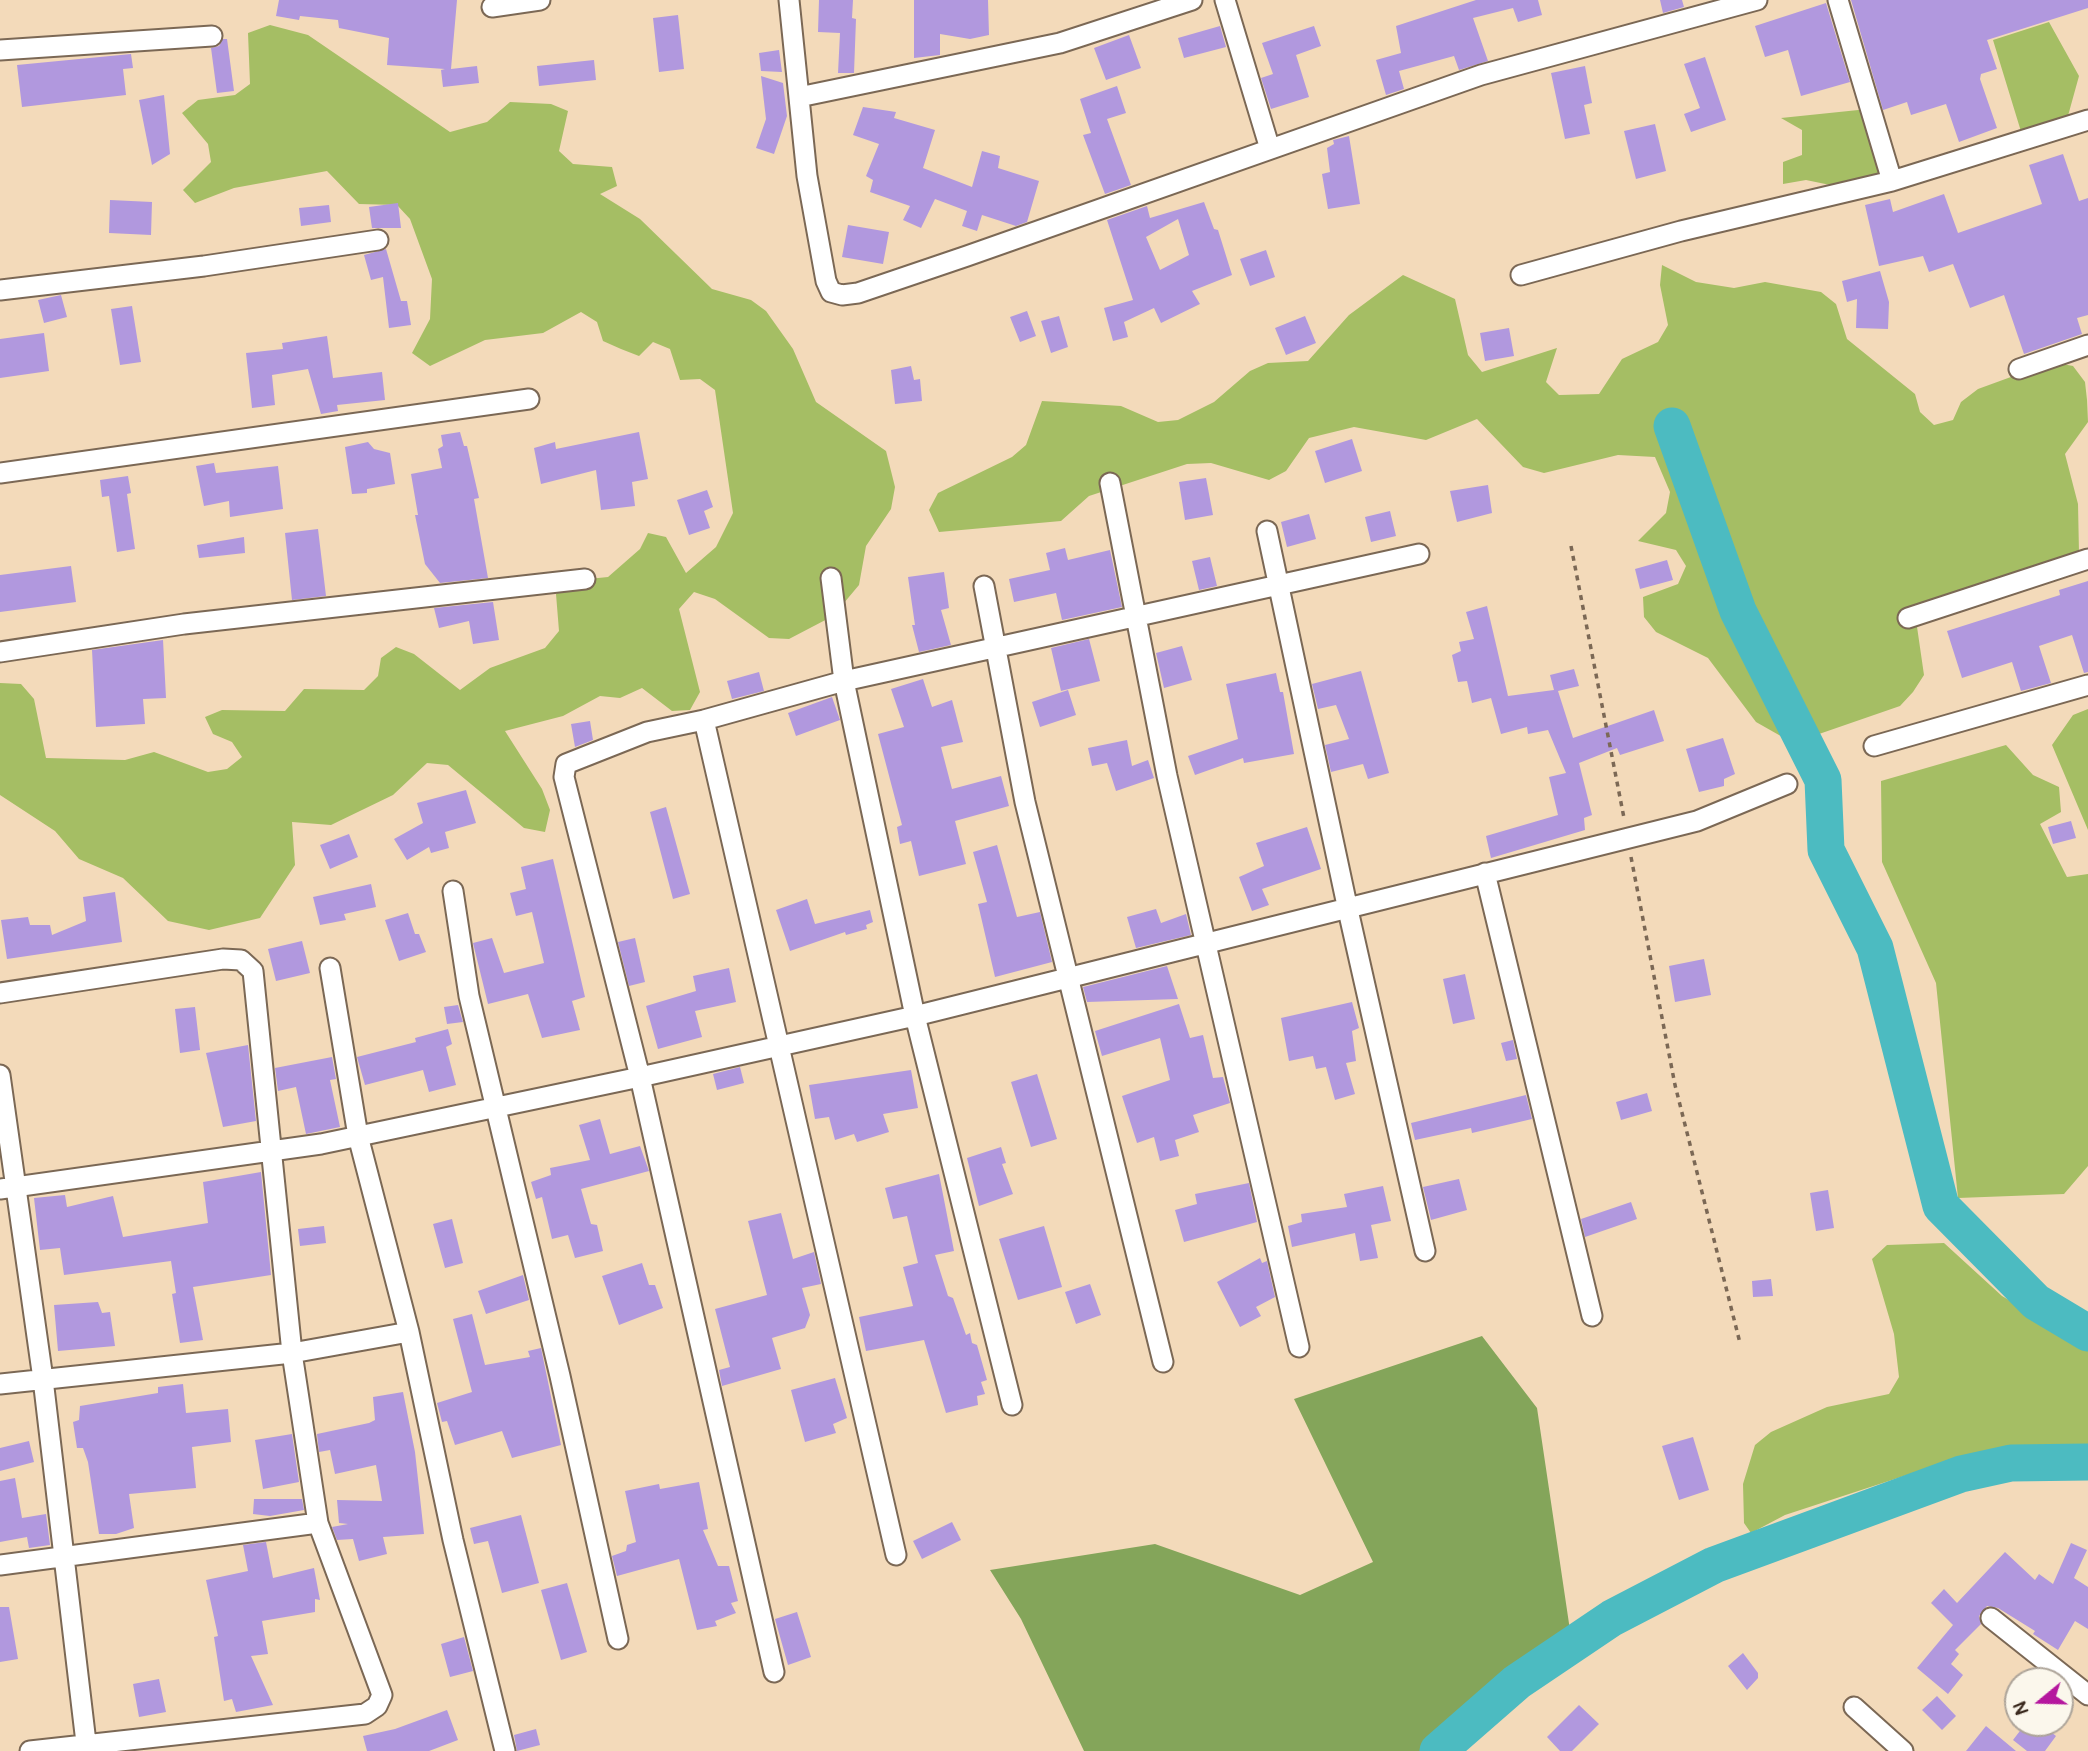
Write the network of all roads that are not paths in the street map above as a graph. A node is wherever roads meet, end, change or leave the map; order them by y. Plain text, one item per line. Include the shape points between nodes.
1 (540, 0) edge
2 (789, 0) edge
3 (1192, 0) edge
4 (1225, 0) edge
5 (1757, 0) edge
6 (1838, 0) edge
7 (492, 7) dead end
8 (212, 36) dead end
9 (0, 50) edge
10 (799, 97) junction
11 (2088, 120) edge
12 (1270, 149) junction
13 (1892, 181) junction
14 (378, 240) dead end
15 (1521, 275) dead end
16 (0, 290) edge
17 (2088, 345) edge
18 (2020, 369) dead end
19 (529, 399) dead end
20 (0, 472) edge
21 (1110, 483) dead end
22 (1267, 531) dead end
23 (1419, 554) dead end
24 (2088, 559) edge
25 (831, 578) dead end
26 (585, 579) dead end
27 (1279, 584) junction
28 (984, 586) dead end
29 (1134, 617) junction
30 (1908, 618) dead end
31 (996, 648) junction
32 (0, 652) edge
33 (844, 681) junction
34 (2088, 685) edge
35 (704, 720) junction
36 (1874, 746) dead end
37 (1787, 784) dead end
38 (1485, 873) junction
39 (453, 891) dead end
40 (1348, 910) junction
41 (1207, 943) junction
42 (330, 968) dead end
43 (1068, 976) junction
44 (0, 993) edge
45 (915, 1016) junction
46 (778, 1046) junction
47 (0, 1075) edge
48 (640, 1077) junction
49 (494, 1108) junction
50 (358, 1136) junction
51 (273, 1152) junction
52 (7, 1189) edge
53 (1425, 1251) dead end
54 (1592, 1316) dead end
55 (409, 1332) junction
56 (1299, 1347) dead end
57 (292, 1353) junction
58 (1163, 1363) dead end
59 (43, 1379) junction
60 (0, 1384) edge
61 (1012, 1405) dead end
62 (318, 1523) junction
63 (63, 1555) junction
64 (896, 1555) dead end
65 (0, 1564) edge
66 (1991, 1618) dead end
67 (618, 1639) dead end
68 (774, 1672) dead end
69 (2088, 1695) edge
70 (1854, 1707) dead end
71 (87, 1747) edge
72 (30, 1751) edge
73 (505, 1751) edge
74 (1903, 1751) edge

1 - 7 street
2 - 10 street
3 - 10 street via 1060,43
4 - 12 street
5 - 12 street via 1481,75
6 - 13 street
8 - 9 street
10 - 12 street via 825,281 831,292 842,295
11 - 13 street
13 - 15 street
14 - 16 street
17 - 18 street
19 - 20 street
21 - 29 street
22 - 27 street
23 - 27 street
24 - 30 street
25 - 33 street
26 - 32 street via 184,624
27 - 29 street
27 - 40 street
28 - 31 street
29 - 31 street
29 - 41 street
31 - 33 street
31 - 43 street via 1025,802
33 - 35 street
33 - 45 street
34 - 36 street
35 - 46 street
35 - 48 street via 646,732 566,764 564,777
37 - 38 street via 1697,821
38 - 40 street
38 - 54 street
39 - 49 street via 469,996
40 - 41 street
40 - 53 street
41 - 43 street
41 - 56 street
42 - 50 street
43 - 45 street
43 - 58 street
44 - 51 street via 241,960 254,971
45 - 46 street
45 - 61 street
46 - 48 street
46 - 64 street
47 - 52 street
48 - 49 street
48 - 68 street
49 - 50 street
49 - 67 street
50 - 51 street
50 - 55 street
51 - 52 street
51 - 57 street
52 - 59 street
55 - 57 street
55 - 73 street via 453,1540
57 - 59 street
57 - 62 street
59 - 60 street
59 - 63 street
62 - 63 street
62 - 71 street via 382,1695 377,1706 365,1714
63 - 65 street
63 - 71 street
66 - 69 street
70 - 74 street
71 - 72 street

